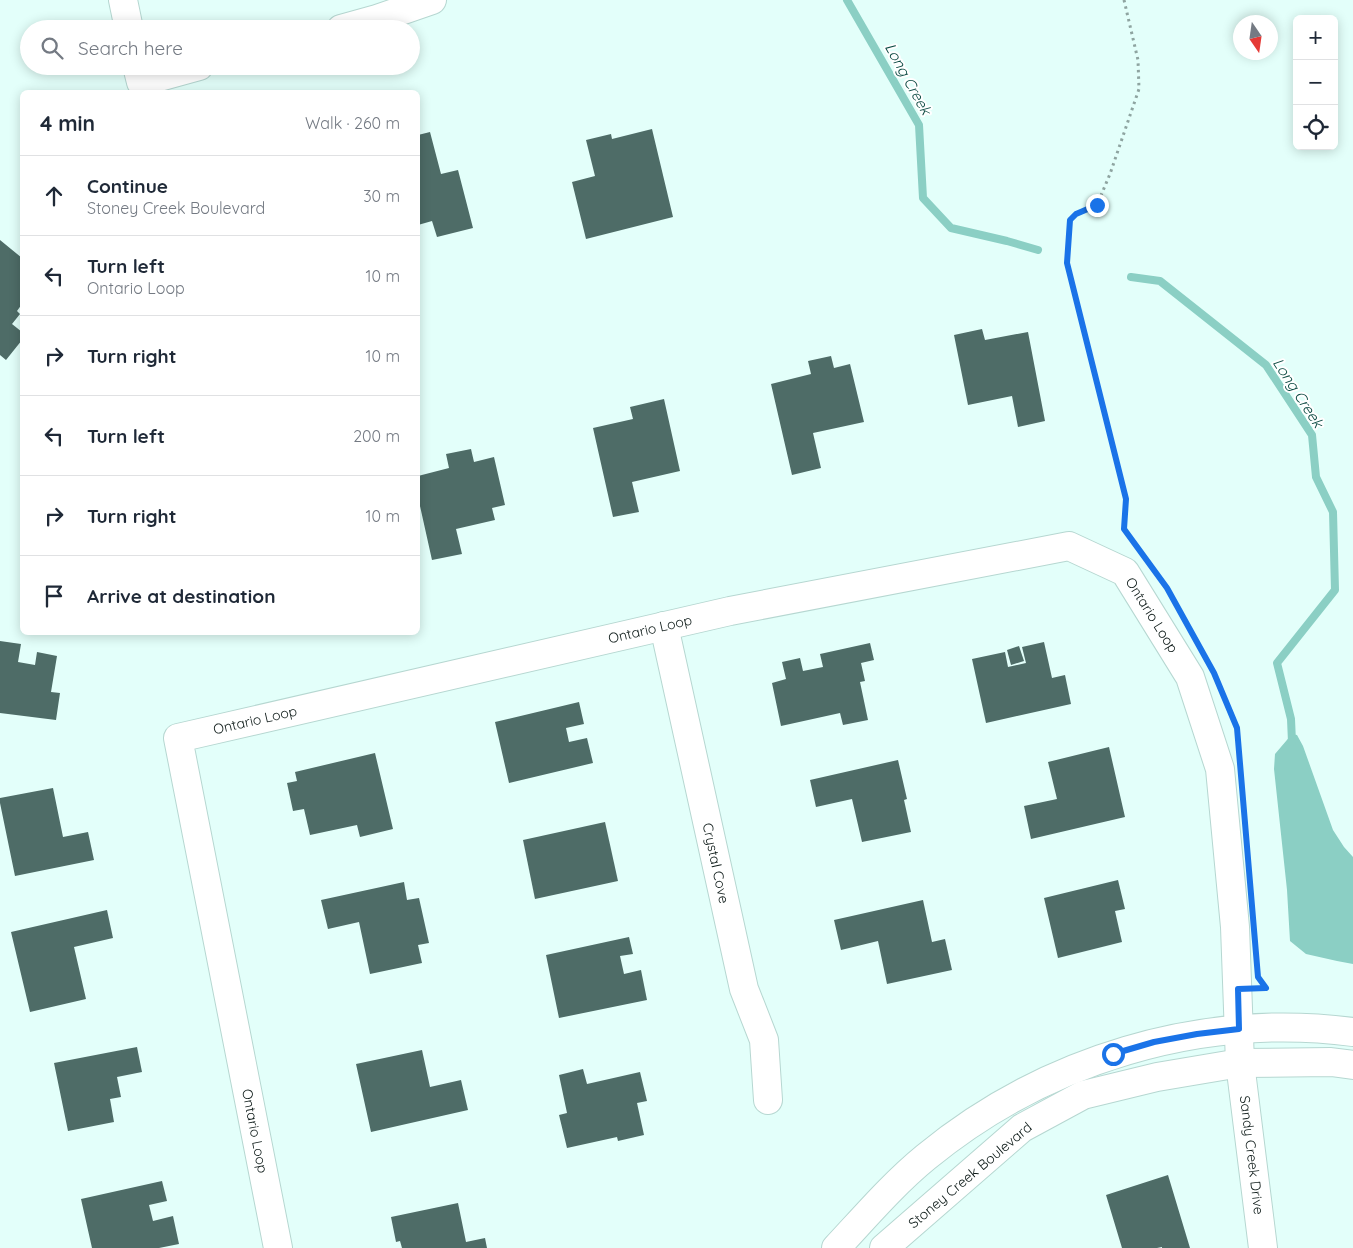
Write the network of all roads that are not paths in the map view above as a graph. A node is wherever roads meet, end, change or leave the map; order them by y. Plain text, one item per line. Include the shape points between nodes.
1 (123, 0) edge
2 (432, 0) edge
3 (127, 20) edge
4 (373, 20) edge
5 (139, 75) edge
6 (167, 75) edge
7 (664, 626) junction
8 (1239, 1029) junction
9 (1353, 1032) edge
10 (1240, 1063) junction
11 (1353, 1065) edge
12 (768, 1100) dead end
13 (278, 1248) edge
14 (836, 1248) edge
15 (884, 1248) edge
16 (1263, 1248) edge

1 - 3 street
2 - 4 street
5 - 6 street via 141,82
7 - 8 street, Ontario Loop via 1069,546 1125,572 1190,677 1220,769 1235,927
7 - 12 street, Crystal Cove via 744,989 764,1040
7 - 13 street, Ontario Loop via 178,738
8 - 9 street via 1286,1027
8 - 10 street, Ontario Loop
8 - 14 street via 1154,1042 1113,1054 1073,1069 996,1107 960,1131 894,1185
10 - 11 street, Stoney Creek Boulevard via 1332,1062
10 - 15 street, Stoney Creek Boulevard via 1157,1077 1083,1095 1022,1128
10 - 16 street, Sandy Creek Drive

